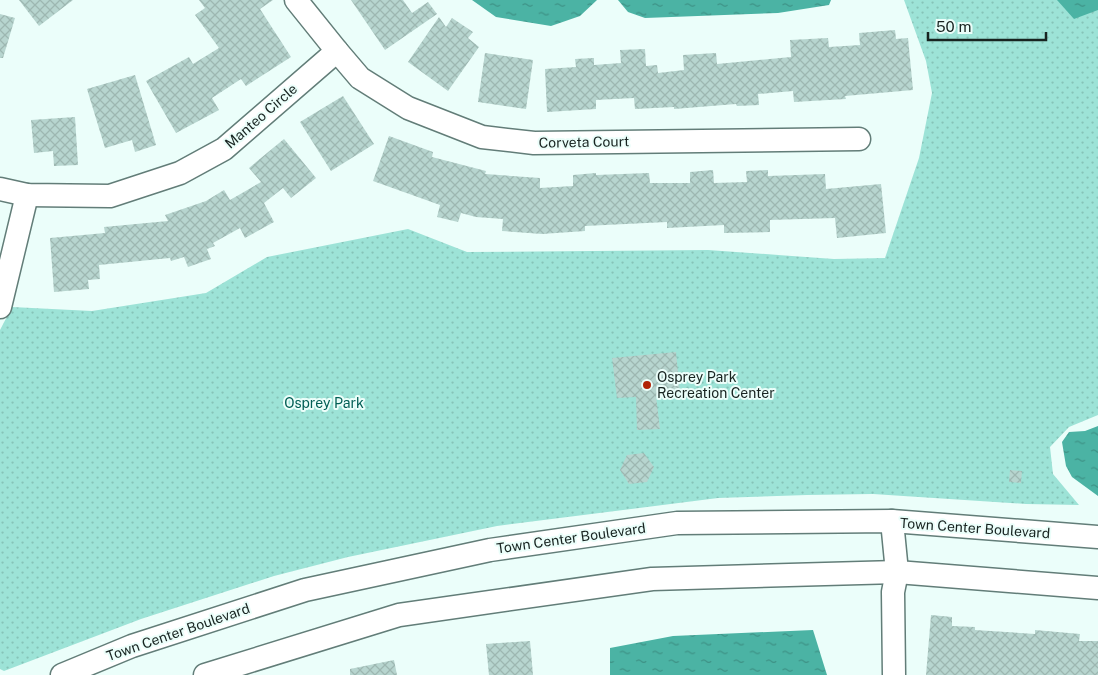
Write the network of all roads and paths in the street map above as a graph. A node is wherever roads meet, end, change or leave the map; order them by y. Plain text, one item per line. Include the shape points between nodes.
1 (296, 0) edge
2 (337, 51) junction
3 (859, 139) dead end
4 (1, 193) edge
5 (27, 195) junction
6 (0, 307) edge
7 (892, 521) junction
8 (1098, 537) edge
9 (897, 572) junction
10 (1098, 588) edge
11 (62, 675) edge
12 (205, 675) edge
13 (894, 675) edge

1 - 2 street
2 - 3 street, Corveta Court via 360,78 408,108 482,137 534,143
2 - 5 street, Manteo Circle via 224,149 180,173 110,196
4 - 5 street, Manteo Circle
5 - 6 street
7 - 8 street, Town Center Boulevard
7 - 9 street
7 - 11 street, Town Center Boulevard via 677,523 490,550 306,590 132,646
9 - 10 street
9 - 12 street via 652,579 398,615
9 - 13 street via 893,592

